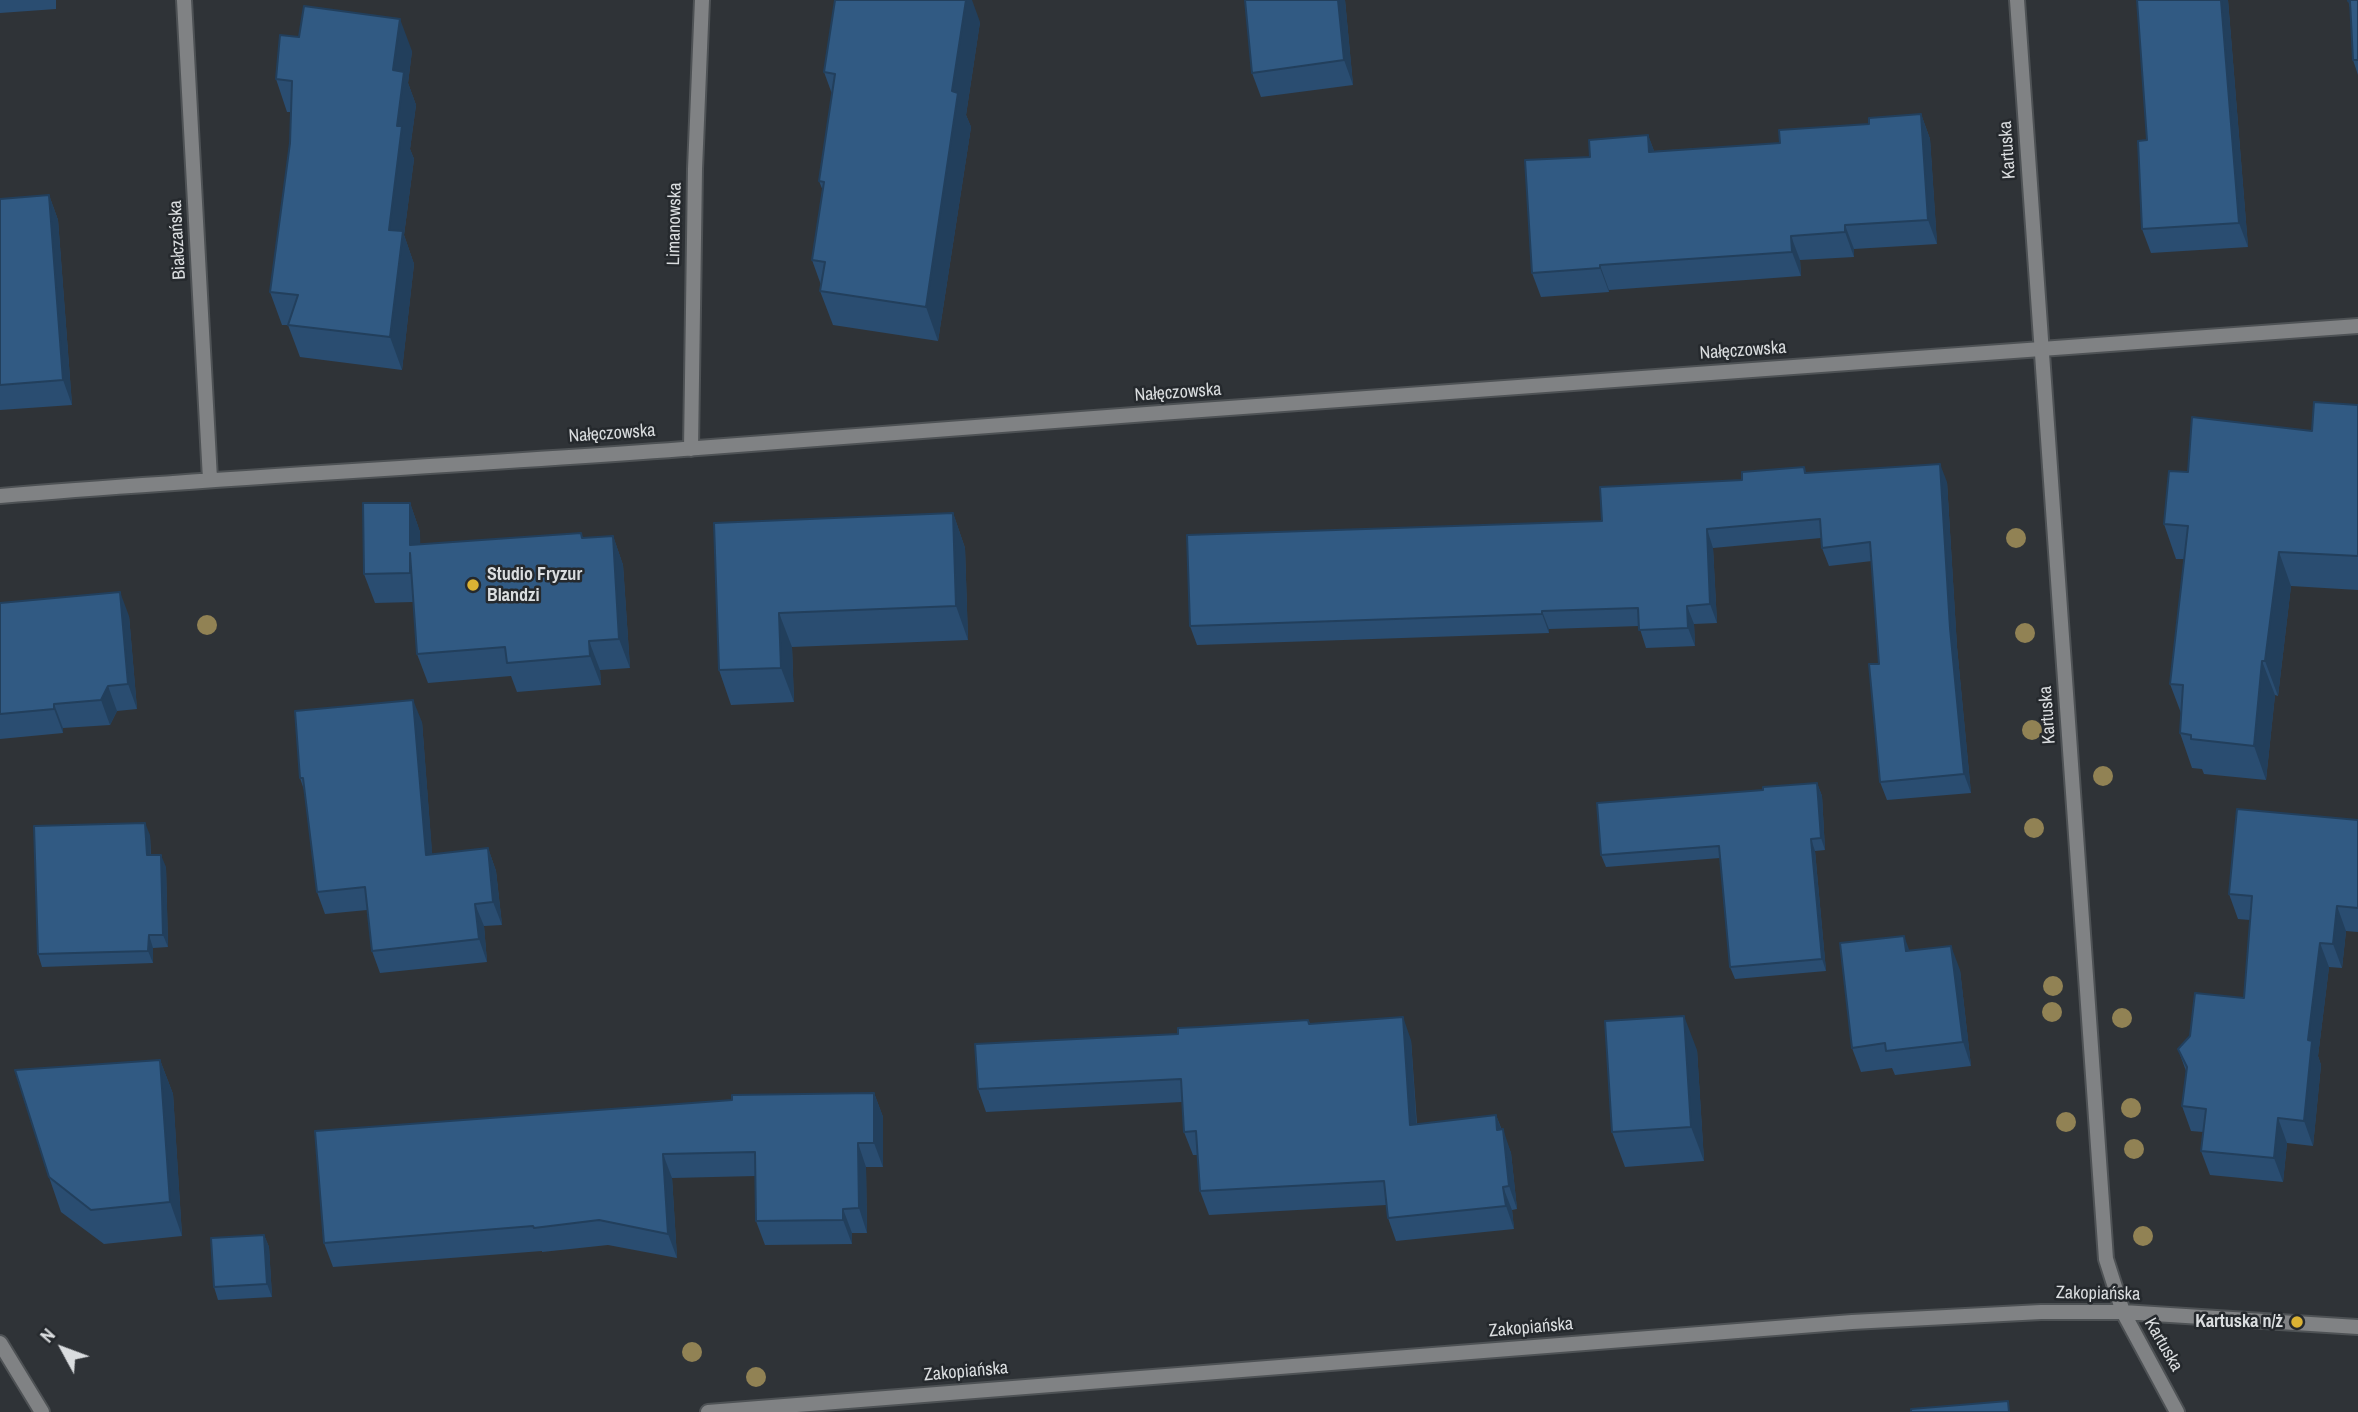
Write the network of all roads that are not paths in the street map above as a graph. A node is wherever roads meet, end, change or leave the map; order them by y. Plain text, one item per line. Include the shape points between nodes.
1 (184, 0) edge
2 (702, 0) edge
3 (2017, 0) edge
4 (2358, 326) edge
5 (2042, 348) junction
6 (691, 449) junction
7 (210, 479) junction
8 (0, 496) edge
9 (2123, 1312) junction
10 (2358, 1327) edge
11 (0, 1343) edge
12 (42, 1412) edge
13 (708, 1412) edge
14 (2177, 1412) edge

1 - 7 street, Białczańska
2 - 6 street, Limanowska
3 - 5 street, Kartuska
4 - 5 street, Nałęczowska
5 - 6 street, Nałęczowska
5 - 9 street, Kartuska via 2106,1259
6 - 7 street, Nałęczowska
7 - 8 street, Nałęczowska
9 - 10 street, Zakopiańska
9 - 13 street, Zakopiańska via 1852,1322
9 - 14 street, Kartuska
11 - 12 street

